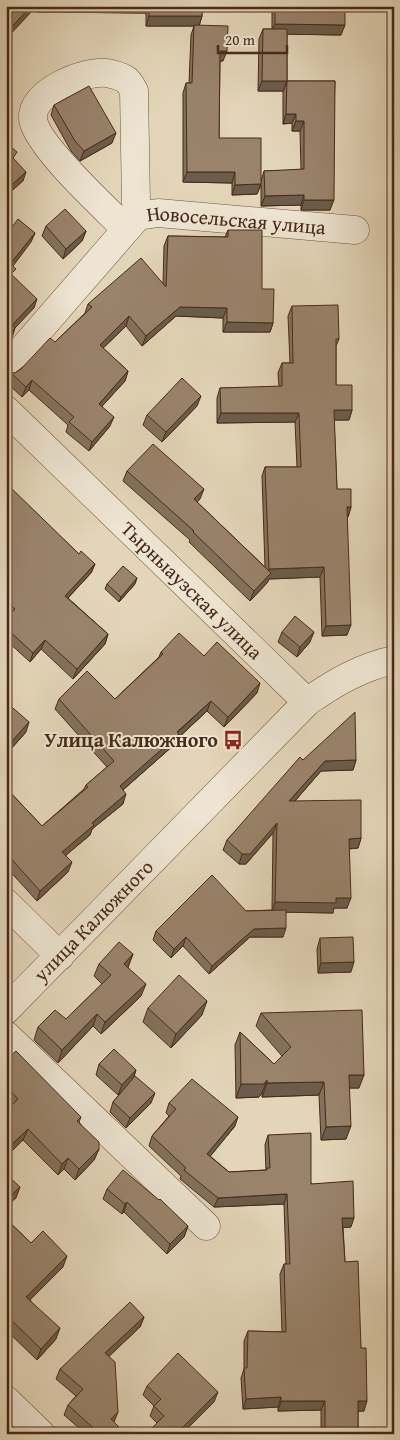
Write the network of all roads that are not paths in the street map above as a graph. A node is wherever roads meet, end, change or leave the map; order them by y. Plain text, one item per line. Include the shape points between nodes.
1 (132, 223) junction
2 (355, 230) dead end
3 (6, 368) edge
4 (6, 410) edge
5 (394, 660) edge
6 (307, 702) junction
7 (6, 904) edge
8 (60, 956) junction
9 (6, 1010) edge
10 (6, 1035) edge
11 (206, 1226) dead end
12 (6, 1400) edge
13 (41, 1434) edge

1 - 1 street via 53,154 41,137 33,119 36,106 43,96 61,84 106,73 127,80 134,91 136,202
1 - 2 street, Новосельская улица via 158,214
1 - 3 street, Новосельская улица
4 - 6 street, Тырныаузская улица
5 - 6 street via 373,665 345,678
6 - 8 street, улица Калюжного
7 - 8 street
8 - 9 street, улица Калюжного
10 - 11 street
12 - 13 street

